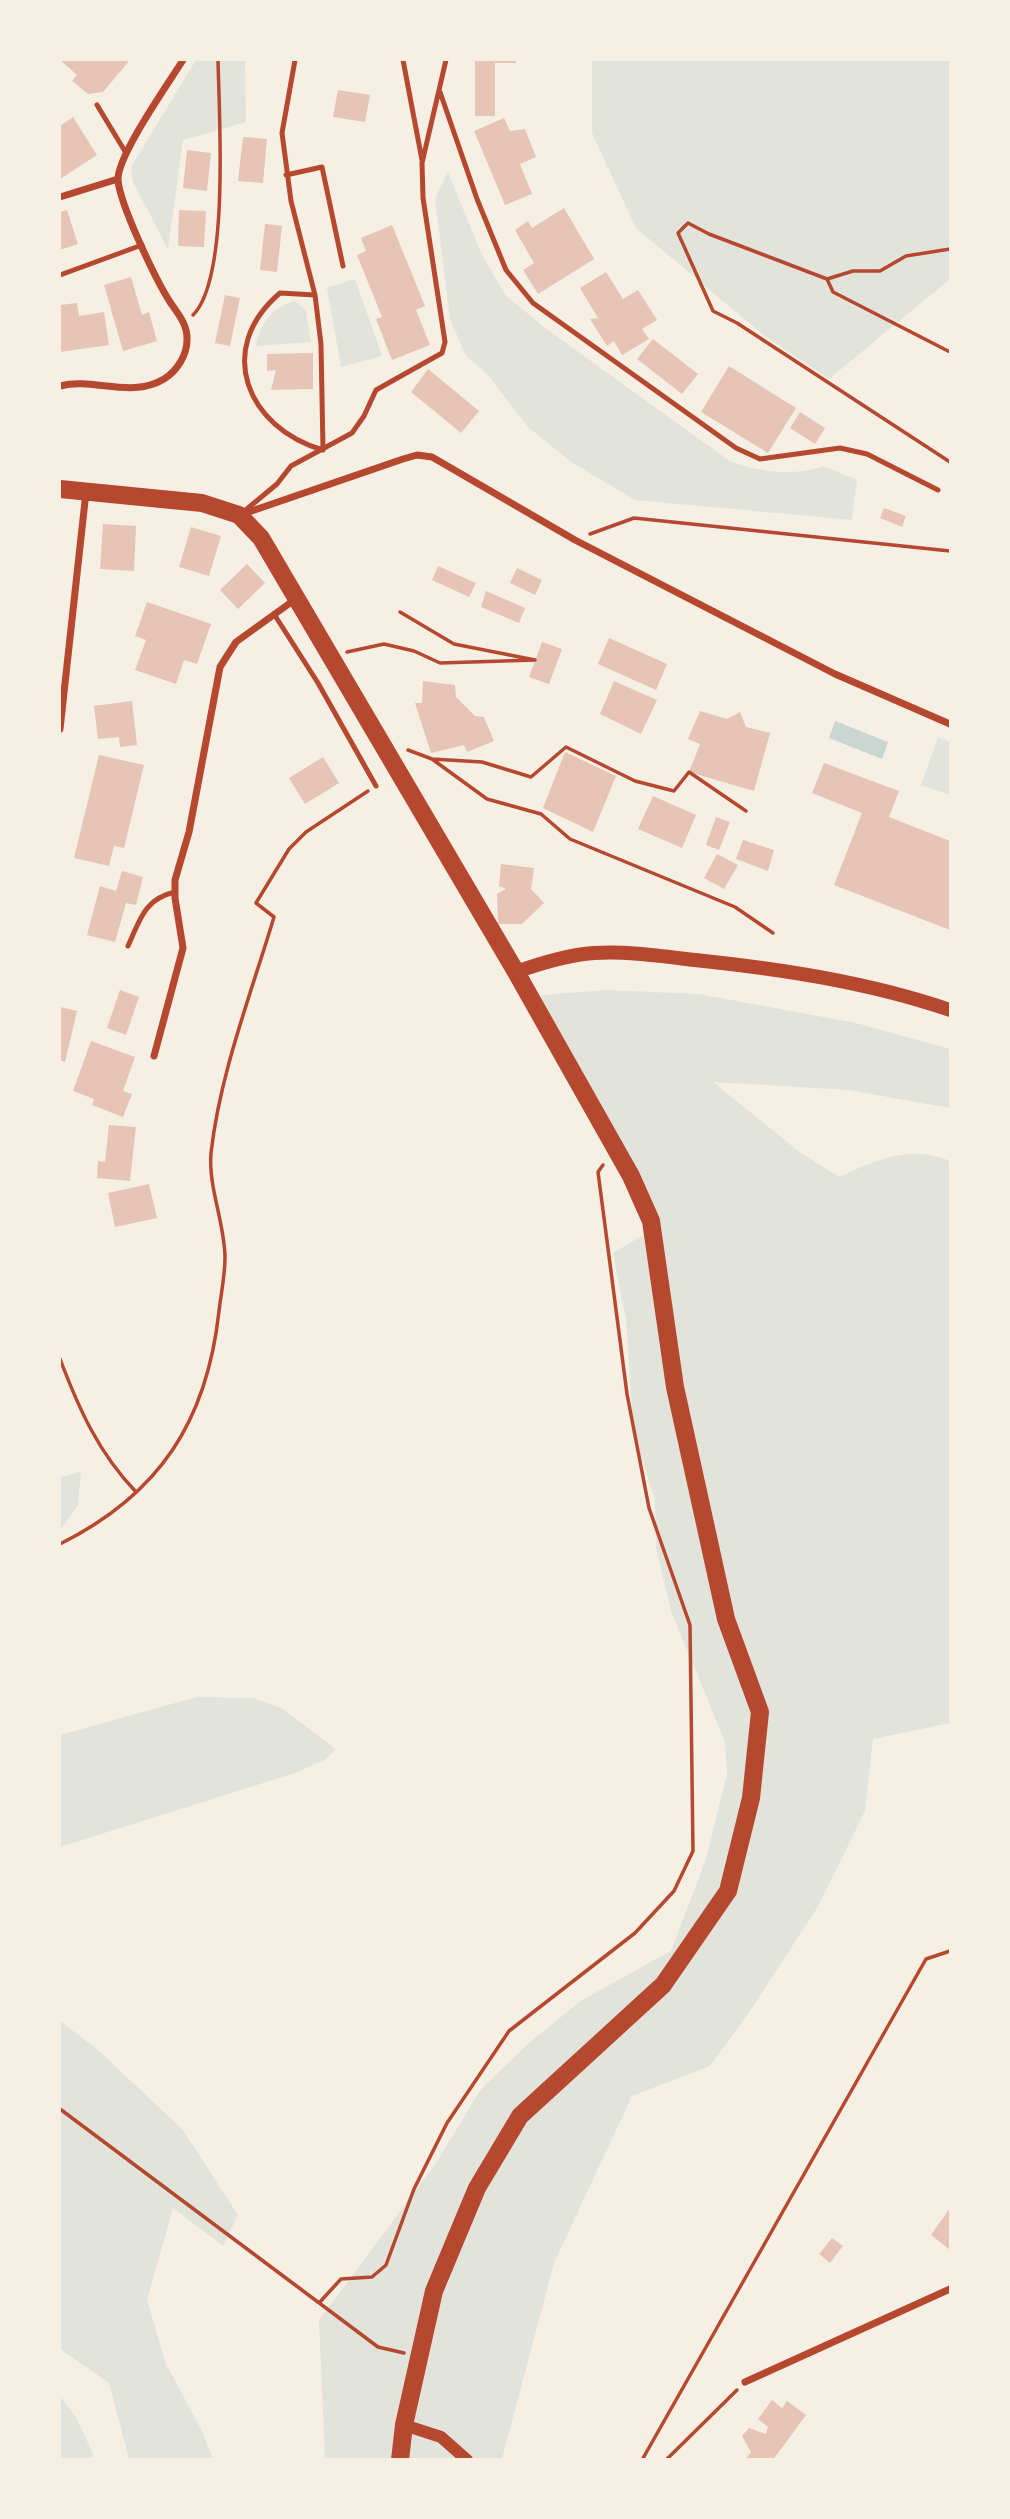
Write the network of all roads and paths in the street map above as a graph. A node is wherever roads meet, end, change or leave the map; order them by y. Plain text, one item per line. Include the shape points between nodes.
1 (183, 60) edge
2 (218, 60) edge
3 (295, 60) edge
4 (403, 60) edge
5 (446, 60) edge
6 (440, 92) junction
7 (97, 105) dead end
8 (126, 153) junction
9 (422, 163) junction
10 (286, 175) junction
11 (118, 179) junction
12 (60, 197) edge
13 (142, 245) junction
14 (950, 249) edge
15 (342, 266) dead end
16 (60, 275) edge
17 (827, 279) junction
18 (315, 295) junction
19 (184, 324) junction
20 (950, 352) edge
21 (60, 386) edge
22 (323, 450) junction
23 (950, 461) edge
24 (60, 489) edge
25 (938, 490) dead end
26 (86, 491) junction
27 (239, 515) junction
28 (575, 540) junction
29 (950, 551) edge
30 (297, 598) junction
31 (400, 612) dead end
32 (274, 614) junction
33 (331, 655) junction
34 (950, 724) edge
35 (60, 729) edge
36 (376, 786) joint
37 (746, 811) dead end
38 (175, 892) junction
39 (773, 933) dead end
40 (128, 946) dead end
41 (516, 972) junction
42 (950, 1010) edge
43 (154, 1056) dead end
44 (616, 1151) junction
45 (60, 1359) edge
46 (136, 1492) junction
47 (60, 1544) edge
48 (950, 1951) edge
49 (60, 2109) edge
50 (950, 2290) edge
51 (319, 2303) junction
52 (420, 2356) junction
53 (745, 2382) joint
54 (404, 2425) junction
55 (400, 2459) edge
56 (467, 2459) edge
57 (642, 2459) edge
58 (666, 2459) edge

1 - 8 street
2 - 19 path via 220,190 213,268 202,306
3 - 10 lane via 282,133
4 - 9 lane
5 - 6 lane
6 - 9 lane
6 - 25 lane via 506,270 533,303 736,448 760,459 840,448 867,454
7 - 8 lane
8 - 11 street
9 - 22 lane via 445,342 442,353 376,390 352,433
10 - 15 lane via 322,167
10 - 18 lane
11 - 12 street
11 - 13 street
13 - 16 lane
13 - 19 street
14 - 17 path via 906,256 880,271 853,271
17 - 20 path via 832,292
17 - 23 path via 688,223 678,233 713,311
18 - 22 lane
18 - 22 lane via 280,293 267,304 251,327 245,377 254,401 274,424 303,444
19 - 21 street via 186,353 165,379 147,387
22 - 27 lane via 291,466
24 - 26 main road
26 - 27 main road via 202,503
26 - 35 street
27 - 28 street via 417,455 432,457
27 - 30 main road via 261,538
28 - 29 path via 634,518
28 - 34 street via 835,674
30 - 32 street
30 - 33 main road
31 - 33 path via 454,644 535,660 440,663 384,645
32 - 36 lane
32 - 38 street via 236,642 220,667
33 - 41 main road
36 - 46 path via 306,832 278,864 256,903 274,917 216,1113 211,1158 225,1258 215,1343 201,1396 176,1449
37 - 39 path via 689,772 674,790 635,781 566,747 531,777 482,762 432,759 487,799 541,814 570,839 735,907
38 - 40 lane via 145,906
38 - 43 street via 183,948
41 - 42 main road via 567,957 622,953 823,978
41 - 44 main road
44 - 51 path via 598,1172 627,1394 649,1508 690,1625 693,1851 674,1891 635,1933 509,2031 447,2123 414,2189 386,2265 372,2277 341,2279
44 - 52 main road via 651,1221 676,1387 726,1619 760,1712 751,1798 728,1891 663,1985 520,2116 477,2188 435,2291
45 - 46 path via 82,1418 102,1452
46 - 47 path
48 - 57 path via 926,1959
49 - 51 path
50 - 53 street
51 - 52 path via 378,2347
52 - 54 main road
53 - 58 path
54 - 55 main road
54 - 56 street via 441,2437

